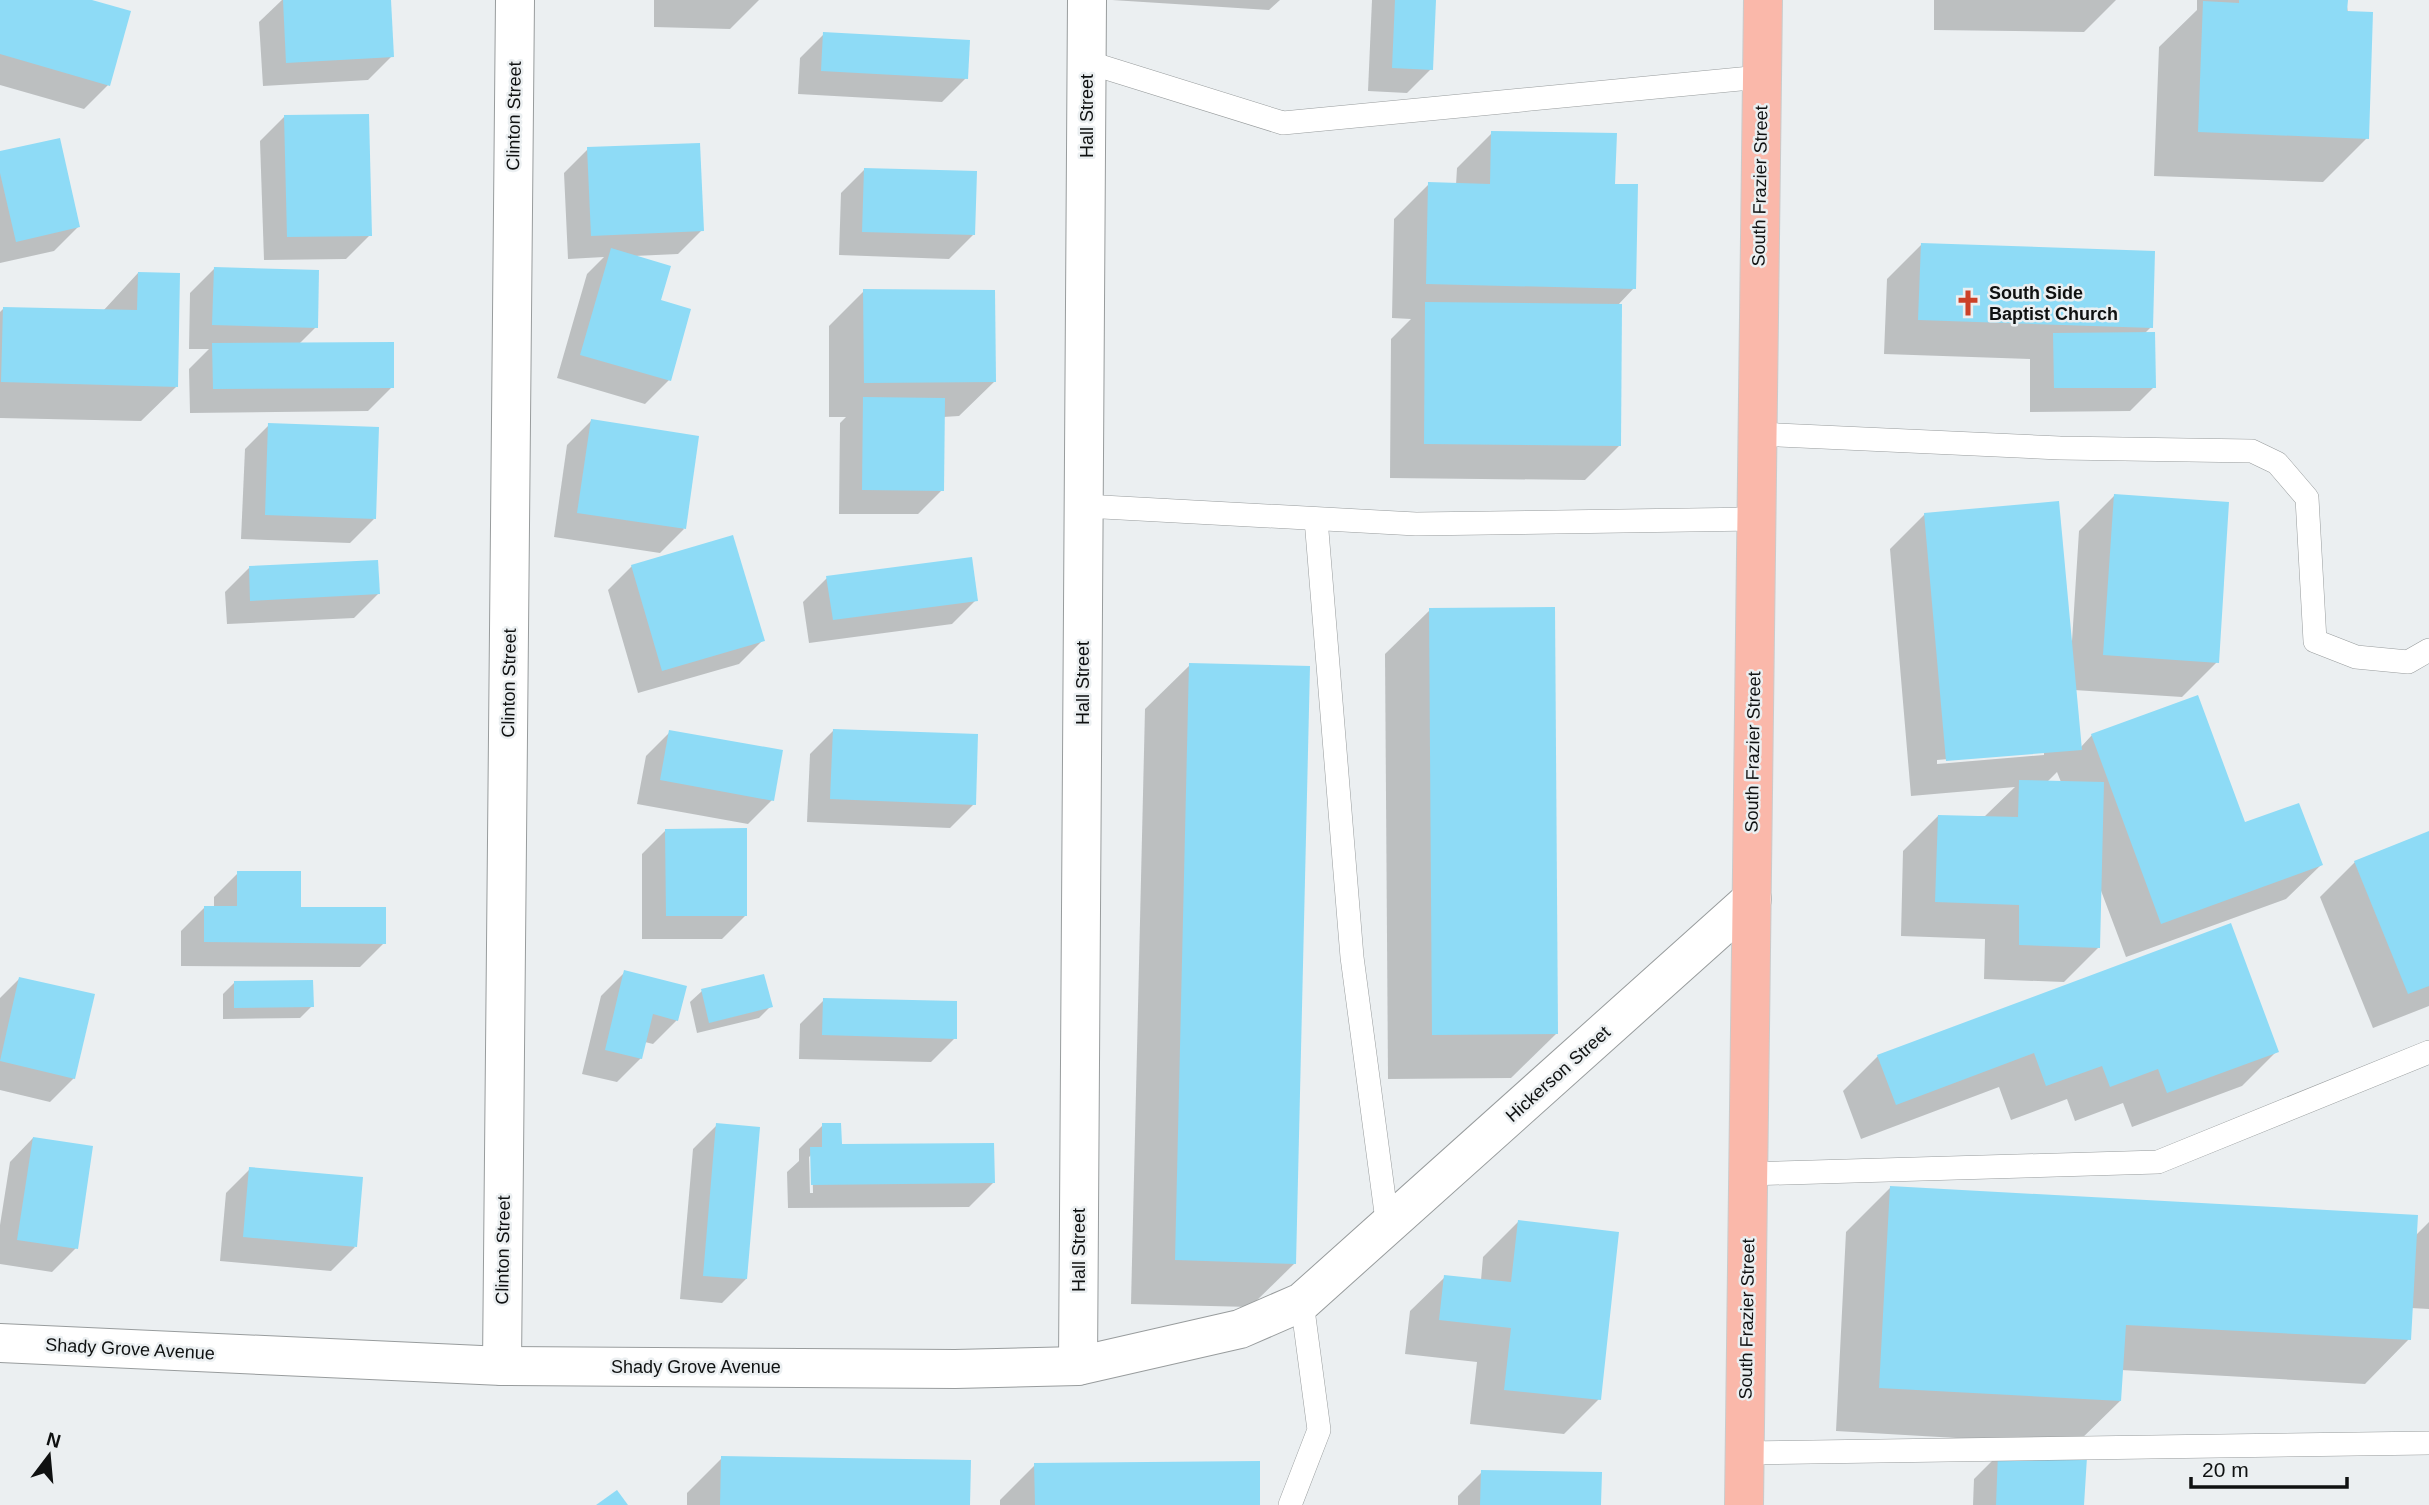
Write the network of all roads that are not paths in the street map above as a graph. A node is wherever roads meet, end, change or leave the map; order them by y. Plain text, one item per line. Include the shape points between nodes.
1 (515, 0) edge
2 (1087, 0) edge
3 (1763, 0) edge
4 (1087, 62) junction
5 (1761, 77) junction
6 (1757, 434) junction
7 (1084, 506) junction
8 (1316, 519) junction
9 (1756, 519) junction
10 (2429, 650) edge
11 (1752, 899) junction
12 (2429, 1052) edge
13 (1748, 1174) junction
14 (1376, 1238) junction
15 (1302, 1302) junction
16 (0, 1343) edge
17 (502, 1366) junction
18 (1079, 1366) junction
19 (2429, 1443) edge
20 (1745, 1453) junction
21 (1290, 1505) edge
22 (1744, 1505) edge

1 - 17 street, Clinton Street
2 - 4 street, Hall Street
3 - 5 main road, South Frazier Street
4 - 5 lane via 1283,123
4 - 7 street, Hall Street
5 - 6 main road, South Frazier Street
6 - 9 main road, South Frazier Street
6 - 10 lane via 2060,448 2252,451 2277,463 2306,498 2315,641 2356,657 2408,662
7 - 8 lane
7 - 18 street, Hall Street
8 - 9 lane via 1416,524
8 - 14 lane
9 - 11 main road, South Frazier Street
11 - 13 main road, South Frazier Street
11 - 14 street, Hickerson Street
12 - 13 lane via 2158,1163
13 - 20 main road, South Frazier Street
14 - 15 street, Shady Grove Avenue
15 - 18 street, Shady Grove Avenue via 1240,1329
15 - 21 lane via 1319,1430
16 - 17 street, Shady Grove Avenue
17 - 18 street, Shady Grove Avenue
19 - 20 lane
20 - 22 main road, South Frazier Street

